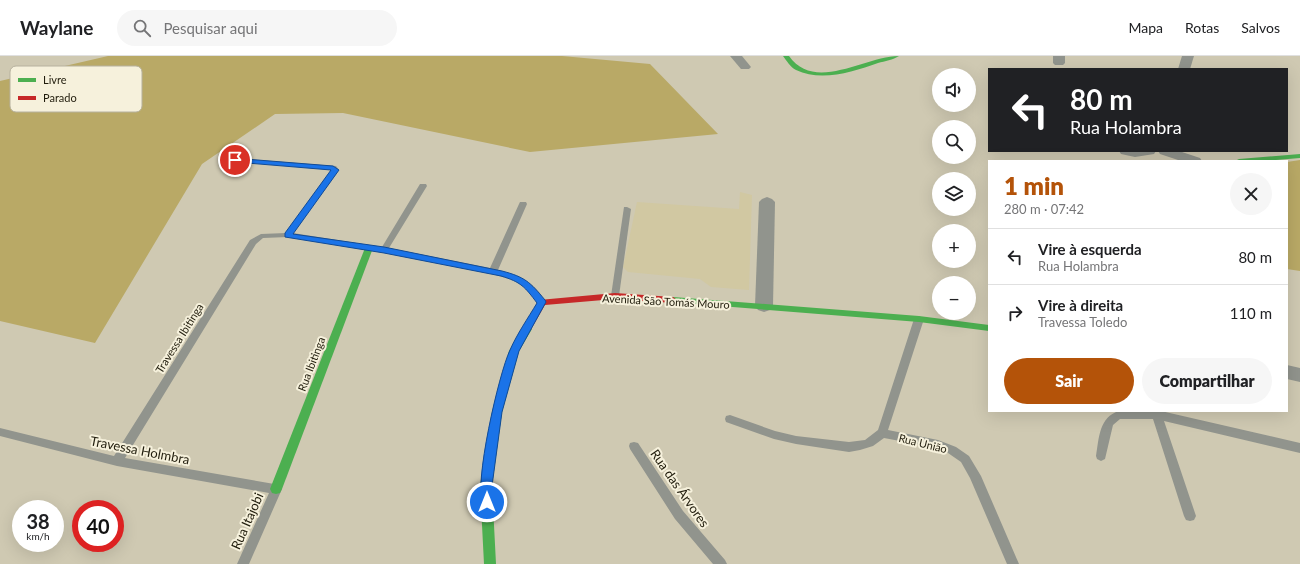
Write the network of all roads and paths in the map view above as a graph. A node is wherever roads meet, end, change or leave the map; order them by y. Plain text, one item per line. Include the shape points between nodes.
1 (736, 56) edge
2 (786, 56) edge
3 (896, 56) edge
4 (1188, 56) edge
5 (745, 67) dead end
6 (1184, 68) edge
7 (1130, 152) edge
8 (1142, 152) edge
9 (1169, 152) edge
10 (1300, 156) edge
11 (235, 160) dead end
12 (1192, 160) edge
13 (1251, 160) edge
14 (423, 186) dead end
15 (767, 202) dead end
16 (523, 204) dead end
17 (627, 209) dead end
18 (288, 235) junction
19 (369, 248) junction
20 (384, 250) junction
21 (493, 272) junction
22 (615, 296) junction
23 (542, 302) junction
24 (764, 306) junction
25 (919, 319) junction
26 (988, 328) edge
27 (1288, 372) edge
28 (1300, 375) edge
29 (1157, 413) edge
30 (730, 419) dead end
31 (0, 432) edge
32 (882, 432) junction
33 (634, 446) dead end
34 (1300, 448) edge
35 (1101, 456) dead end
36 (117, 461) junction
37 (276, 489) junction
38 (1190, 516) dead end
39 (243, 564) edge
40 (490, 564) edge
41 (720, 564) edge
42 (1013, 564) edge

1 - 5 street
2 - 3 street via 799,69 819,74
4 - 6 street
7 - 8 street
9 - 12 street
10 - 13 street
11 - 18 lane via 335,170
14 - 20 lane
15 - 24 street
16 - 21 lane
17 - 22 lane
18 - 19 lane
18 - 36 lane, Travessa Ibitinga via 261,236 253,242
19 - 20 lane
19 - 37 street, Rua Ibitinga
20 - 21 lane
21 - 23 lane via 516,278 528,285
22 - 23 street, Avenida São Tomás Mouro
22 - 24 street, Avenida São Tomás Mouro
23 - 40 street via 514,351 497,412 486,486
24 - 25 street, Avenida São Tomás Mouro
25 - 26 street, Avenida São Tomás Mouro
25 - 32 lane
27 - 28 street
29 - 34 lane
29 - 35 lane via 1119,415 1112,418 1108,423
29 - 38 lane
30 - 32 lane via 774,435 849,447 869,443
31 - 36 lane, Travessa Holmbra
32 - 42 lane, Rua União via 938,444 965,459 975,476
33 - 41 lane, Rua das Árvores via 679,514
36 - 37 lane, Travessa Holmbra
37 - 39 lane, Rua Itajobi

